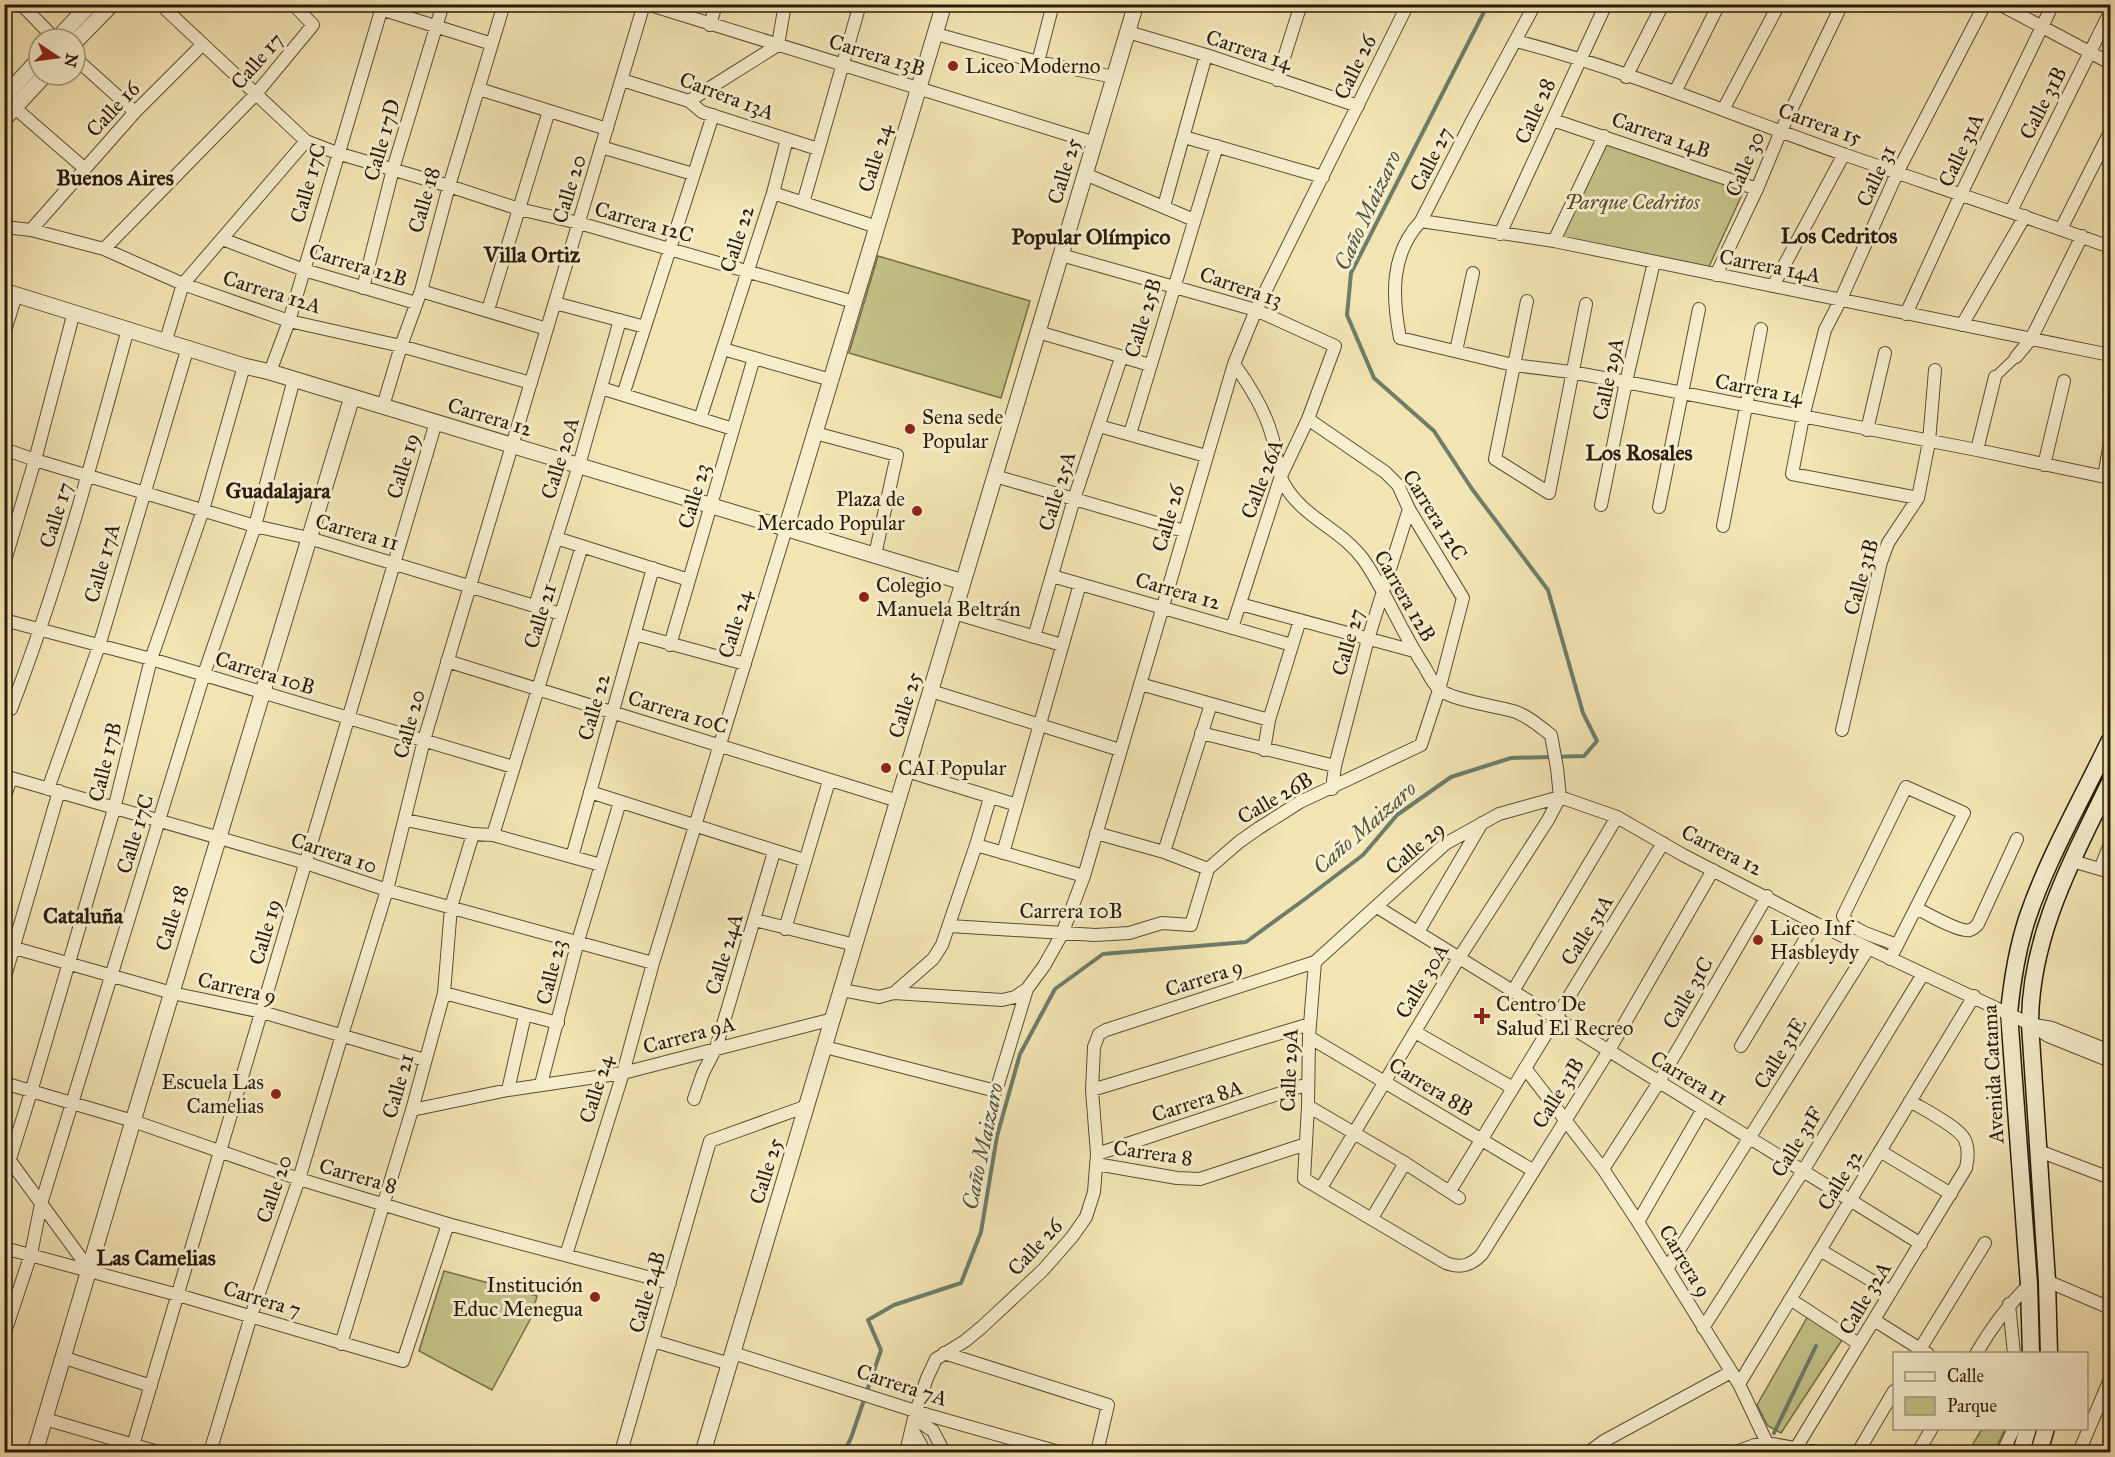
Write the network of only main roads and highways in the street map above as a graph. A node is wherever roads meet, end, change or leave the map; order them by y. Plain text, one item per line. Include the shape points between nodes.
1 (2110, 740) edge
2 (2110, 782) edge
3 (2031, 1352) edge
4 (2049, 1352) edge
5 (2027, 1430) edge
6 (2045, 1430) edge
7 (2021, 1452) edge
8 (2039, 1452) edge

1 - 3 main road, Avenida Catama via 2033,901 2016,962 2009,1013
2 - 4 main road, Avenida Catama via 2056,896 2041,942 2032,991
5 - 7 main road
6 - 8 main road

